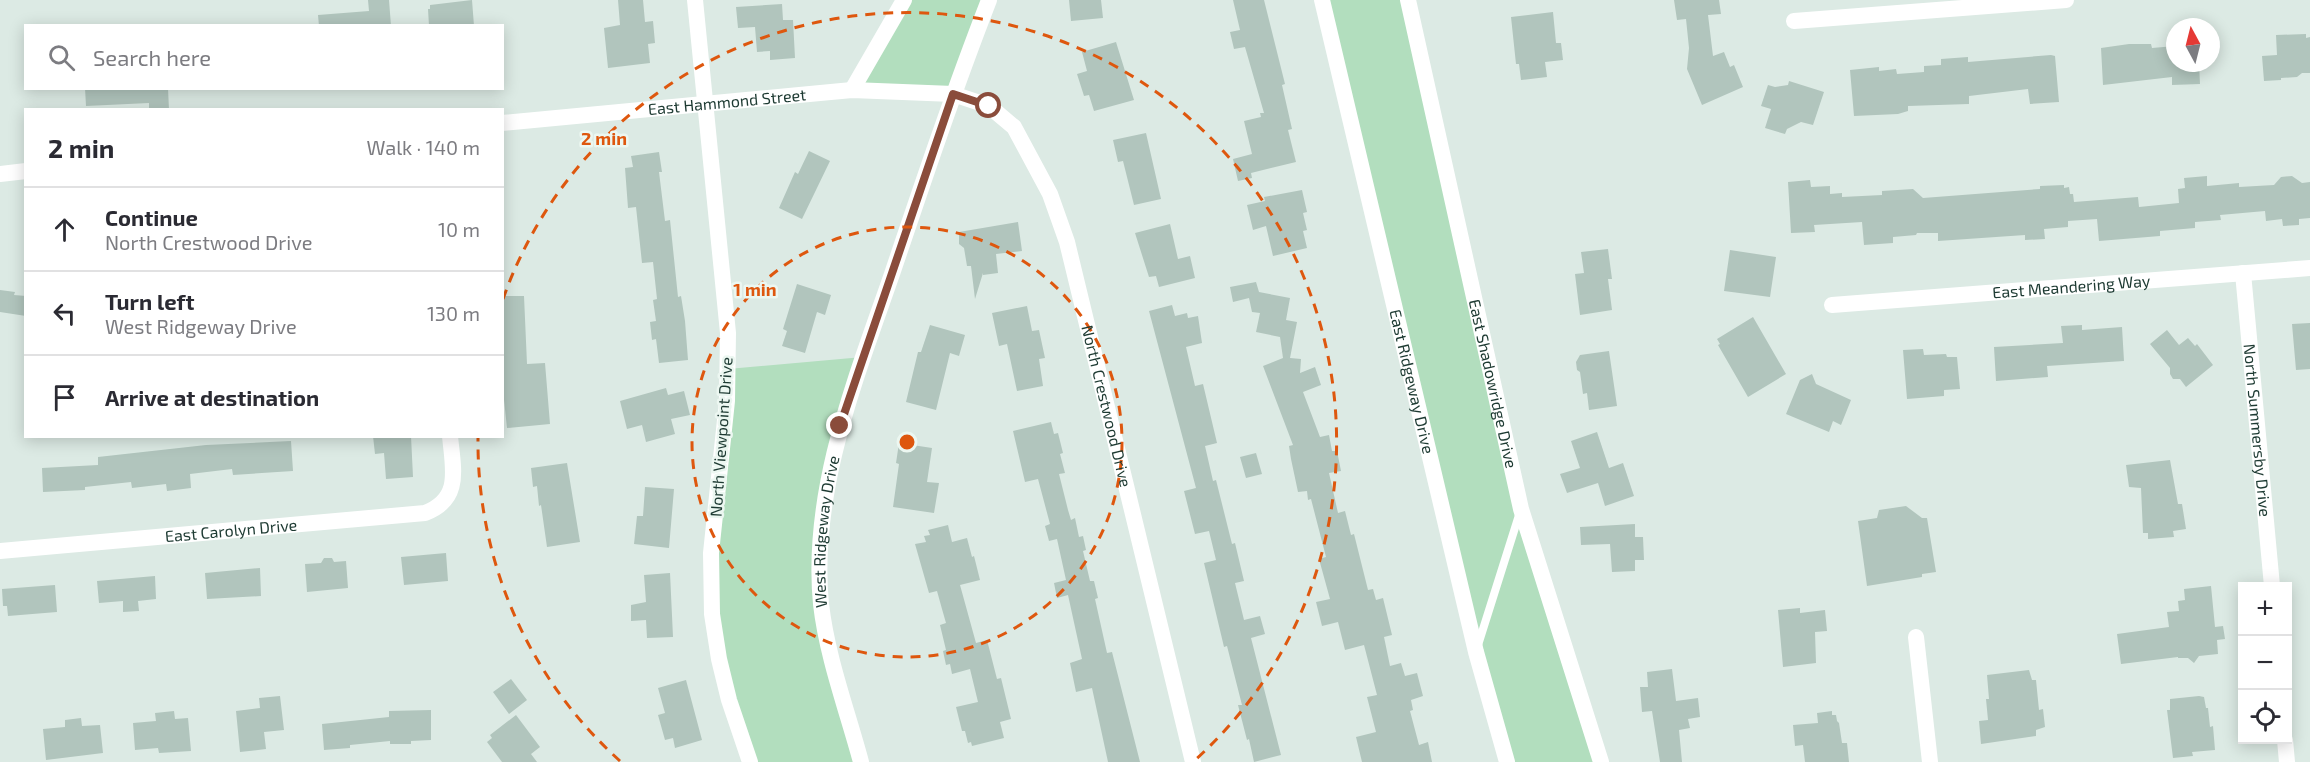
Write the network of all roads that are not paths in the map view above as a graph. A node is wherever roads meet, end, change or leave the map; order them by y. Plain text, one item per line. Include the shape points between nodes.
1 (695, 0) edge
2 (904, 0) edge
3 (988, 0) edge
4 (1322, 0) edge
5 (1408, 0) edge
6 (2066, 0) edge
7 (1794, 21) dead end
8 (852, 90) junction
9 (953, 94) junction
10 (705, 103) junction
11 (504, 123) edge
12 (24, 171) edge
13 (0, 174) edge
14 (2310, 268) edge
15 (2243, 273) junction
16 (1832, 305) dead end
17 (450, 438) edge
18 (1521, 509) junction
19 (0, 551) edge
20 (2272, 582) edge
21 (1916, 638) dead end
22 (1476, 652) junction
23 (2285, 744) edge
24 (750, 762) edge
25 (861, 762) edge
26 (1193, 762) edge
27 (1507, 762) edge
28 (1601, 762) edge
29 (1930, 762) edge
30 (2287, 762) edge

1 - 10 street, North Viewpoint Drive
2 - 8 street
3 - 9 street, West Ridgeway Drive
4 - 22 street, East Ridgeway Drive
5 - 18 street, East Shadowridge Drive
6 - 7 street
8 - 9 street, East Hammond Street
8 - 10 street, East Hammond Street
9 - 25 street, West Ridgeway Drive via 840,426 828,489 821,547 821,603 829,648
9 - 26 street, North Crestwood Drive via 989,106 1014,127 1060,220
10 - 11 street, East Hammond Street
10 - 24 street, North Viewpoint Drive via 728,333 727,401 711,554 712,614 729,700
12 - 13 street
14 - 15 street, East Meandering Way
15 - 16 street, East Meandering Way
15 - 20 street, North Summersby Drive
17 - 19 street, East Carolyn Drive via 452,489 438,508 425,513
18 - 22 lane
18 - 28 street, East Shadowridge Drive
21 - 29 street
22 - 27 street, East Ridgeway Drive
23 - 30 street

